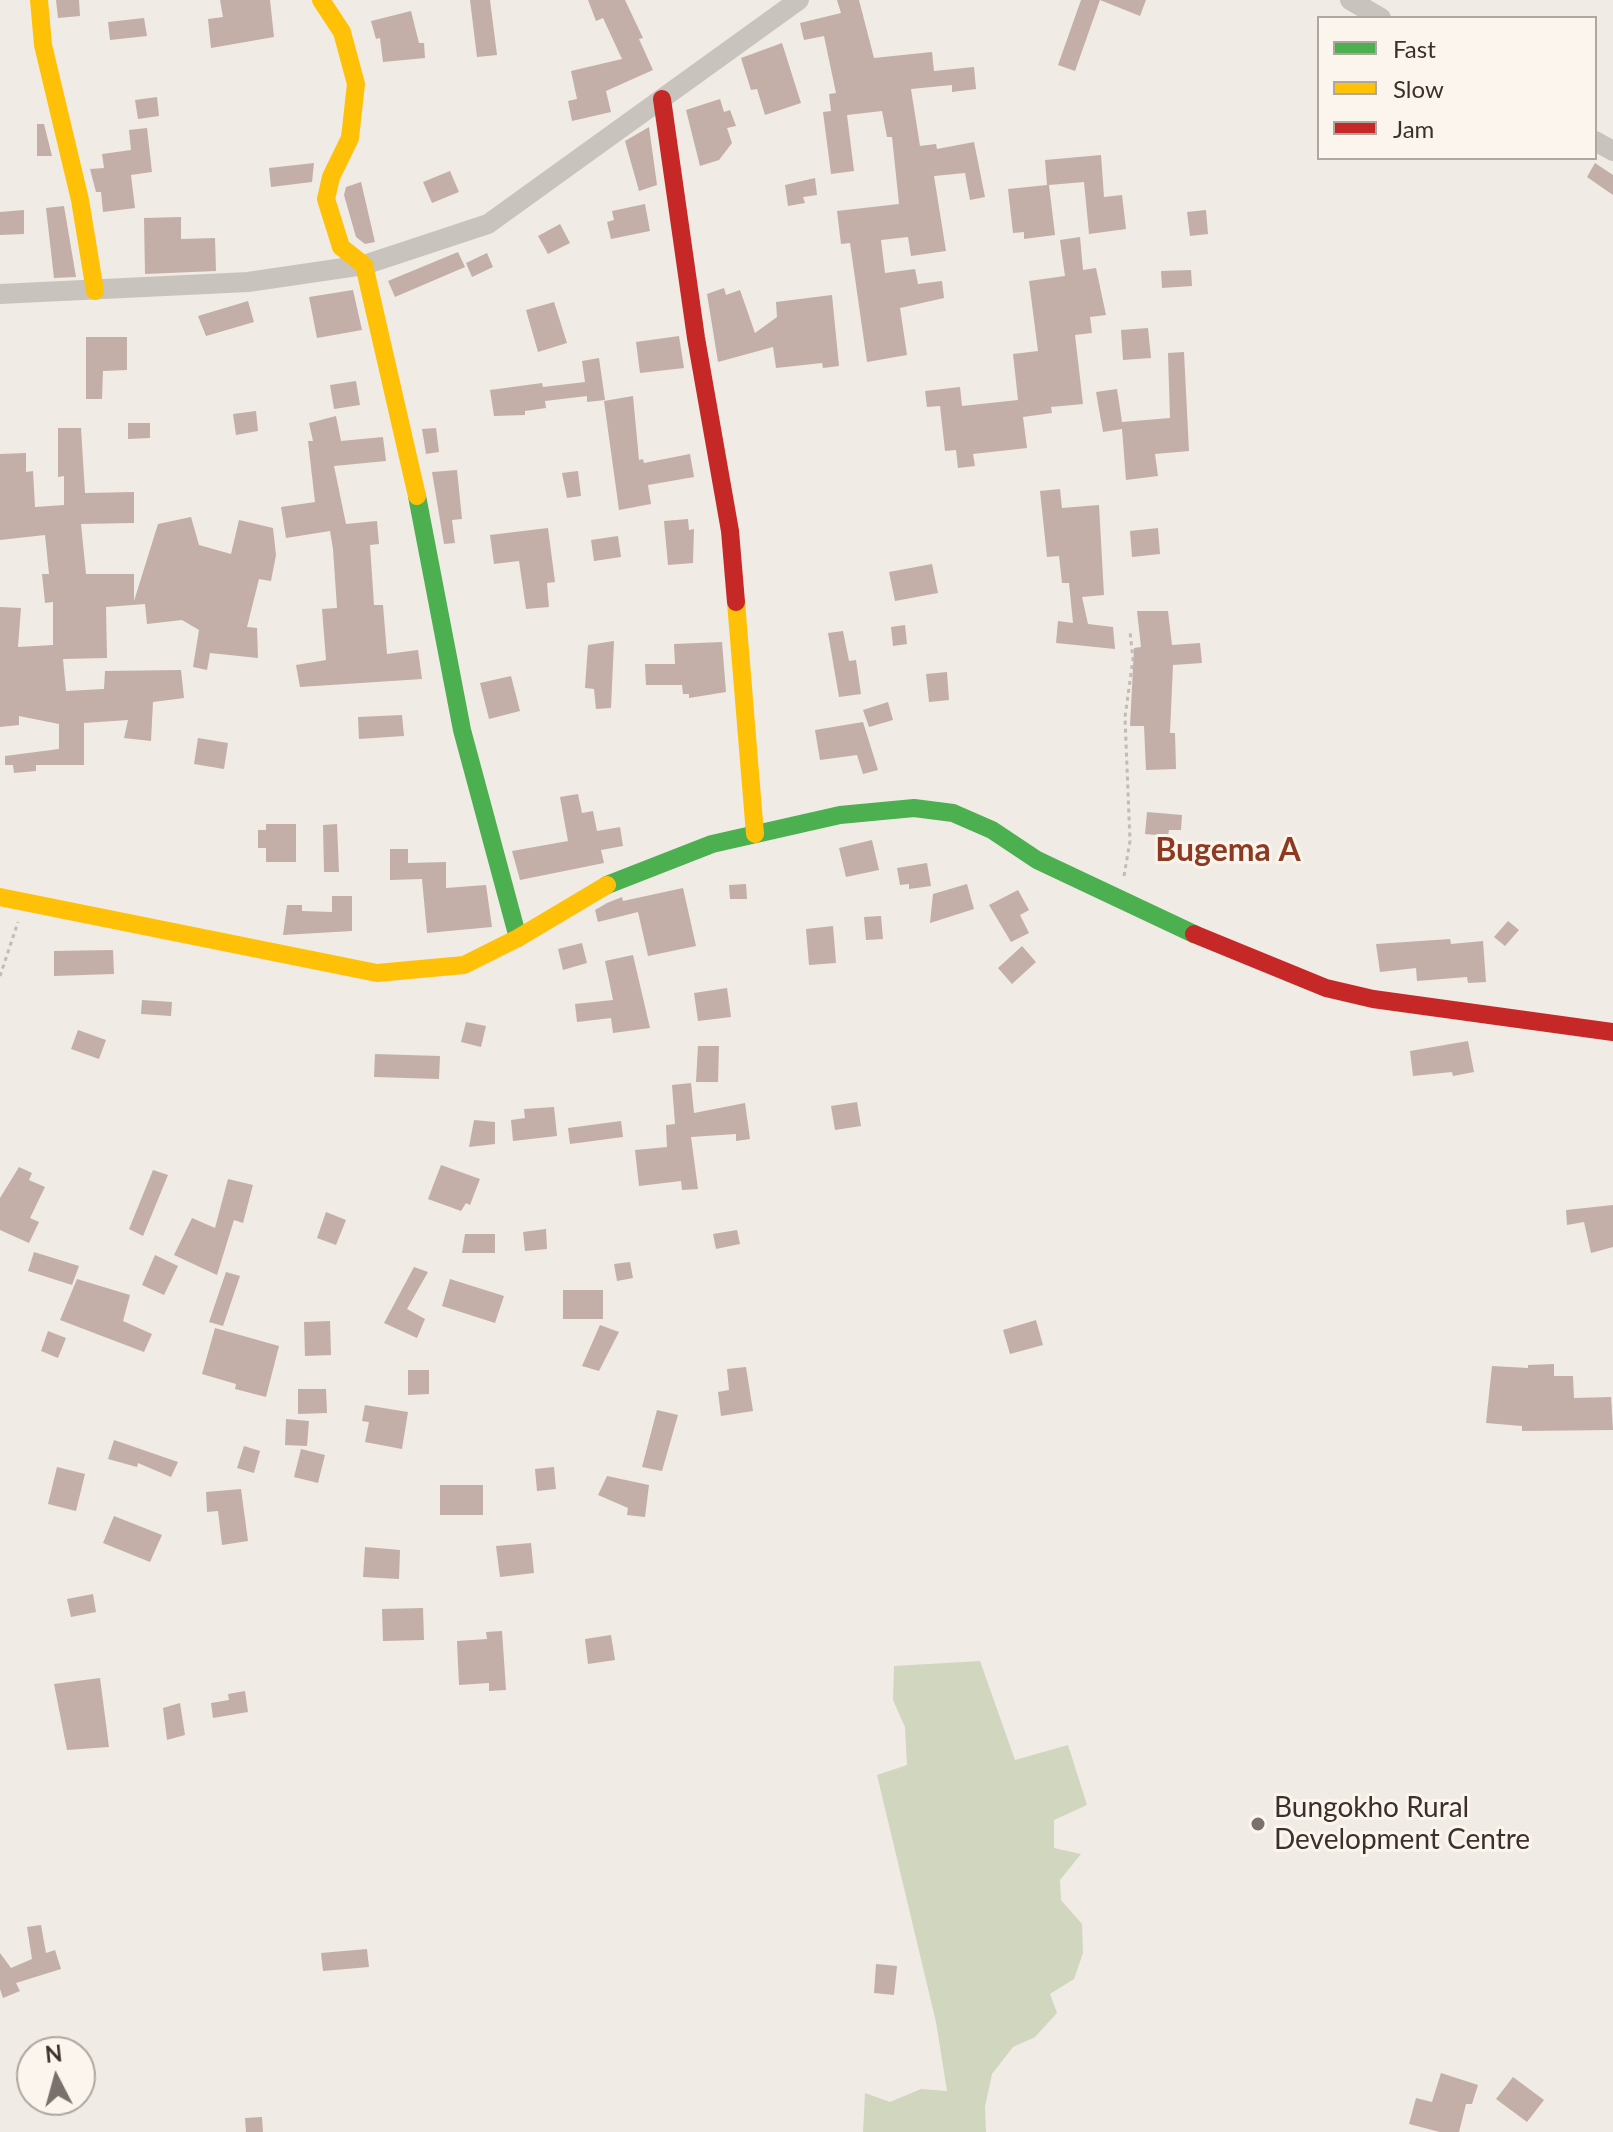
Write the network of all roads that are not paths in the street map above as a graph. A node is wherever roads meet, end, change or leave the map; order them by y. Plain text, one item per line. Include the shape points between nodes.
1 (39, 0) edge
2 (321, 0) edge
3 (799, 0) edge
4 (1350, 0) edge
5 (1378, 16) edge
6 (662, 99) junction
7 (364, 265) junction
8 (95, 291) junction
9 (0, 294) edge
10 (755, 834) junction
11 (0, 897) edge
12 (518, 938) junction
13 (1613, 1032) edge

1 - 8 street via 43,45 80,200
2 - 7 street via 342,32 356,84 350,138 326,199 341,247
3 - 6 street
4 - 5 street
6 - 7 street via 488,224
6 - 10 street via 730,531
7 - 8 street via 248,282
7 - 12 street via 404,427 462,730
8 - 9 street
10 - 12 street via 623,877
10 - 13 street via 872,811 914,808 953,813 1120,900 1326,988
11 - 12 street via 377,973 464,965

